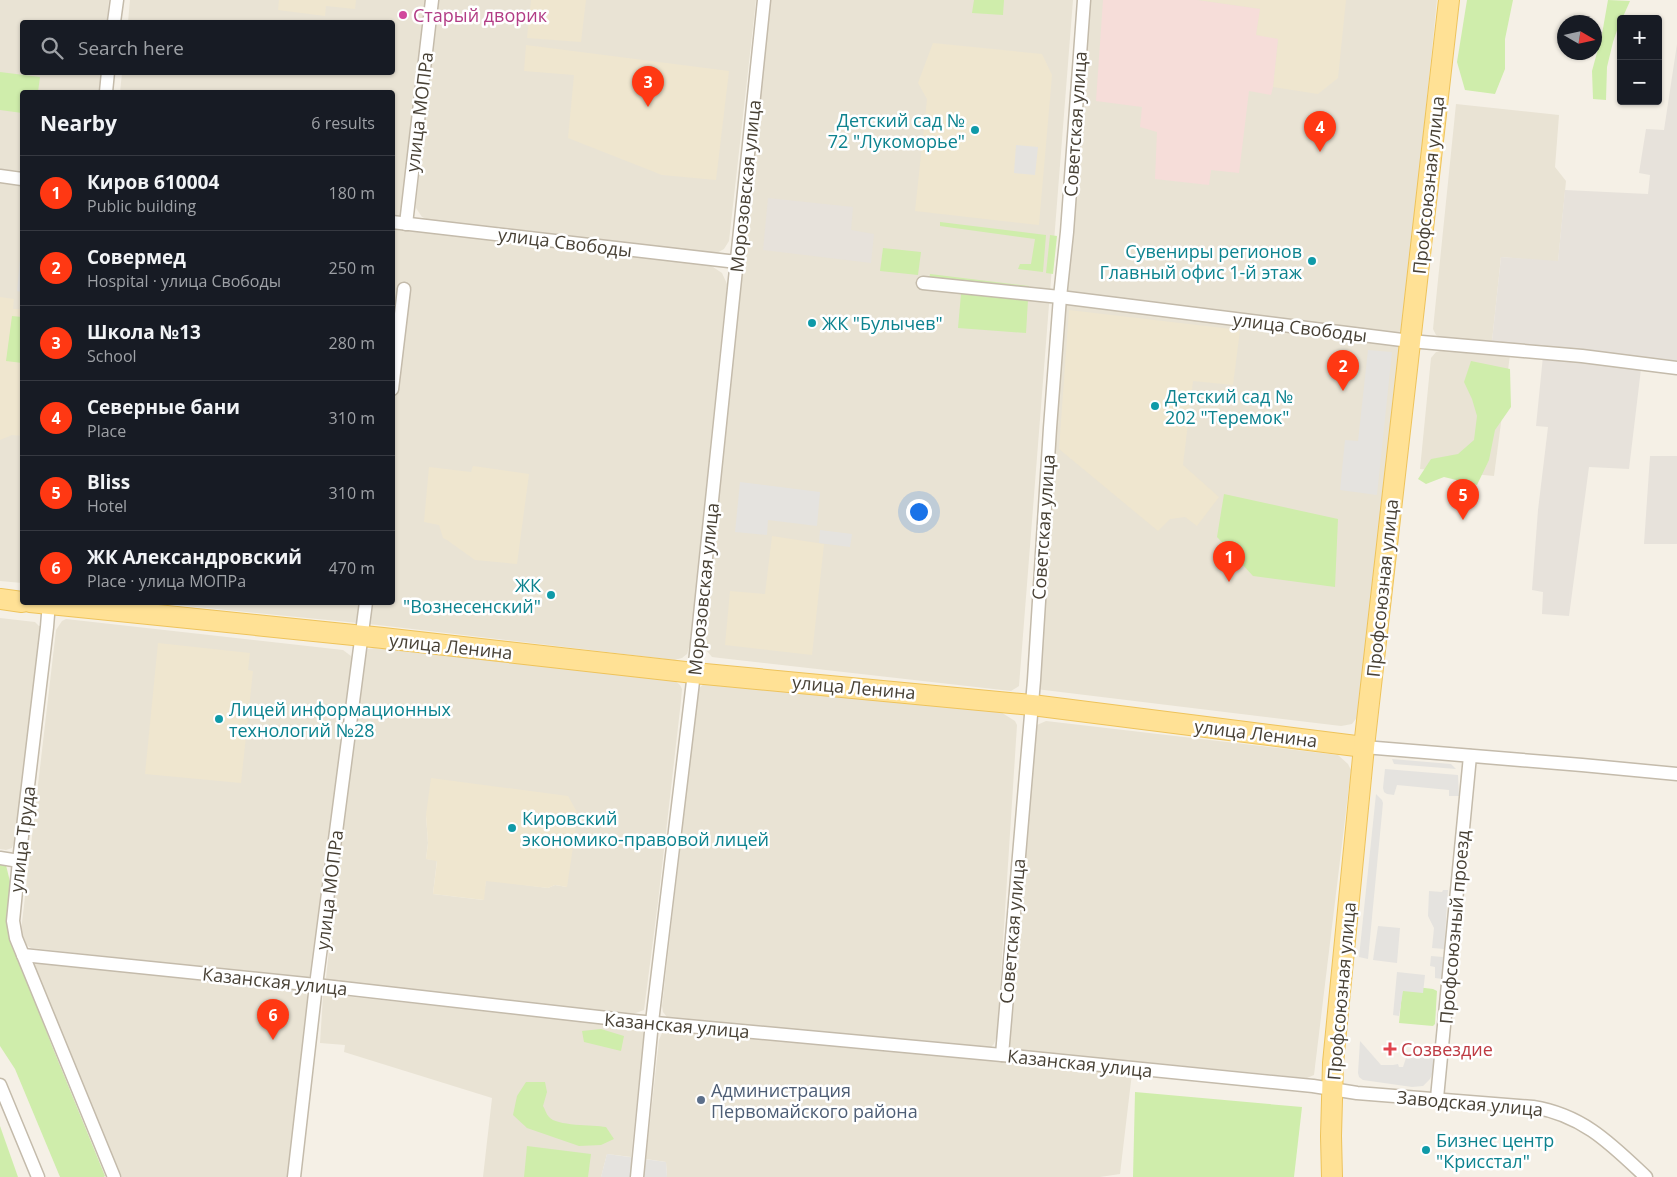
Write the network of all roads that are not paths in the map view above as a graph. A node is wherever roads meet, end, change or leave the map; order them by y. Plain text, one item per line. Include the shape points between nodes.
1 (117, 0) edge
2 (432, 0) edge
3 (764, 0) edge
4 (1084, 0) edge
5 (1449, 0) edge
6 (114, 20) edge
7 (108, 75) edge
8 (106, 90) edge
9 (0, 176) edge
10 (20, 179) edge
11 (395, 222) edge
12 (406, 224) junction
13 (737, 262) junction
14 (923, 282) dead end
15 (404, 289) dead end
16 (1060, 296) junction
17 (1410, 341) junction
18 (395, 364) edge
19 (1677, 368) edge
20 (0, 599) edge
21 (20, 602) edge
22 (42, 605) edge
23 (61, 605) edge
24 (366, 605) edge
25 (361, 636) junction
26 (694, 673) junction
27 (1032, 705) junction
28 (1364, 748) junction
29 (1470, 756) junction
30 (1677, 774) edge
31 (0, 858) edge
32 (19, 861) junction
33 (23, 955) junction
34 (316, 986) junction
35 (652, 1022) junction
36 (1002, 1055) junction
37 (0, 1084) edge
38 (1332, 1090) junction
39 (1437, 1098) junction
40 (38, 1177) edge
41 (114, 1177) edge
42 (294, 1177) edge
43 (637, 1177) edge
44 (1332, 1177) edge
45 (1646, 1177) edge

1 - 6 street
2 - 12 street, улица МОПРа
3 - 13 street, Морозовская улица
4 - 16 street, Советская улица
5 - 17 main road, Профсоюзная улица
7 - 8 street
9 - 10 street
11 - 12 street, улица Свободы
12 - 13 street, улица Свободы
13 - 26 street, Морозовская улица
14 - 16 street, улица Свободы
15 - 18 street
16 - 17 street, улица Свободы
16 - 27 street, Советская улица
17 - 19 street, улица Свободы
17 - 28 main road, Профсоюзная улица
20 - 21 main road
22 - 32 street, улица Труда via 47,627
23 - 25 main road, улица Ленина
24 - 25 street, улица МОПРа
25 - 26 main road, улица Ленина
25 - 34 street, улица МОПРа
26 - 27 main road, улица Ленина
26 - 35 street, Морозовская улица
27 - 28 main road, улица Ленина
27 - 36 street, Советская улица
28 - 29 street, улица Ленина
28 - 38 main road, Профсоюзная улица
29 - 30 street, улица Ленина
29 - 39 street, Профсоюзный проезд
31 - 32 street
32 - 33 street, улица Труда via 14,921
33 - 34 street, Казанская улица
33 - 41 street, улица Труда
34 - 35 street, Казанская улица
34 - 42 street, улица МОПРа
35 - 36 street, Казанская улица
35 - 43 street, Морозовская улица
36 - 38 street, Казанская улица
37 - 40 street
38 - 39 street, Заводская улица
38 - 44 main road, Профсоюзная улица
39 - 45 street, Заводская улица via 1533,1107 1564,1114 1592,1130

